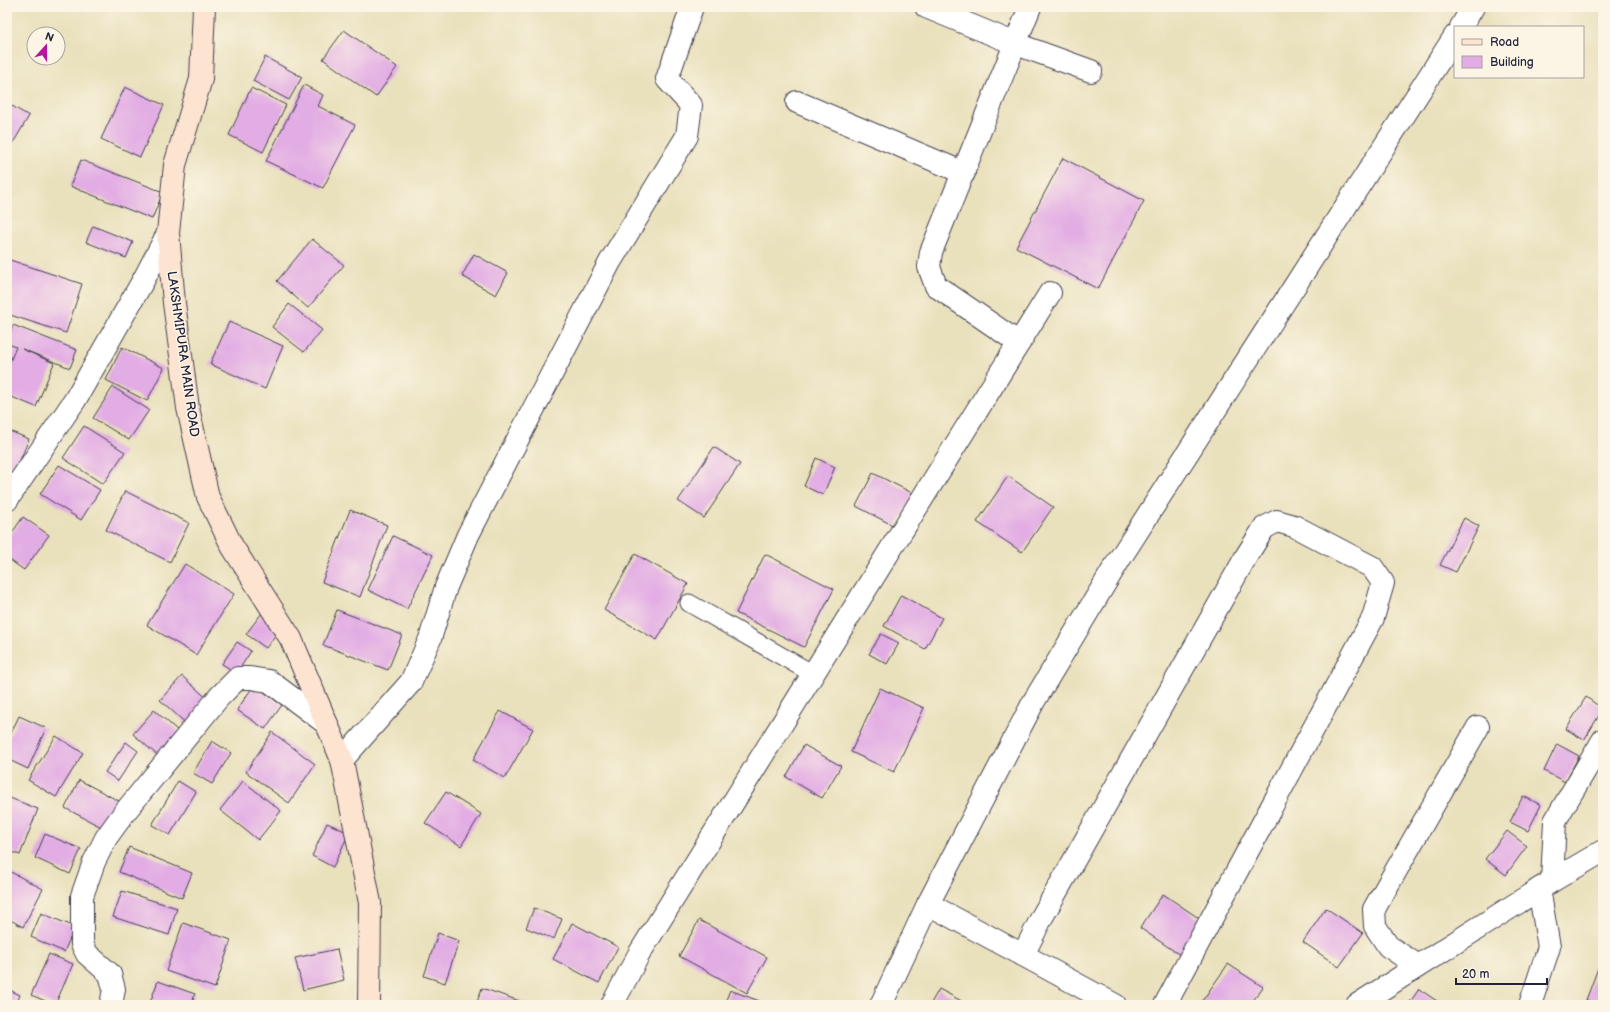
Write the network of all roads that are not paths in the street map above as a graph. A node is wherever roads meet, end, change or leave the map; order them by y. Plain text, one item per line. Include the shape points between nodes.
1 (204, 7) edge
2 (692, 7) edge
3 (926, 7) edge
4 (1030, 7) edge
5 (1473, 7) edge
6 (1462, 26) edge
7 (1454, 38) edge
8 (1016, 44) junction
9 (1091, 71) dead end
10 (797, 102) dead end
11 (964, 172) junction
12 (168, 233) junction
13 (1050, 293) dead end
14 (1019, 343) junction
15 (7, 500) edge
16 (689, 603) dead end
17 (813, 674) junction
18 (327, 724) junction
19 (1478, 727) dead end
20 (1603, 740) edge
21 (342, 760) junction
22 (1603, 851) edge
23 (1546, 885) junction
24 (928, 904) junction
25 (1023, 955) junction
26 (1418, 966) junction
27 (111, 1005) edge
28 (369, 1005) edge
29 (612, 1005) edge
30 (881, 1005) edge
31 (1115, 1005) edge
32 (1165, 1005) edge
33 (1358, 1005) edge
34 (1530, 1005) edge

1 - 12 main road, LAKSHMIPURA MAIN ROAD via 201,79 175,165
2 - 21 street via 667,79 691,105 687,136 610,262 468,535 412,682
3 - 8 street
4 - 8 street
5 - 6 street
7 - 24 street via 1119,560 1034,701
8 - 9 street
8 - 11 street
10 - 11 street
11 - 14 street via 931,252 929,267 936,286
12 - 15 street via 75,400
12 - 18 main road, LAKSHMIPURA MAIN ROAD via 188,408 208,498 232,546 291,639
13 - 14 street
14 - 17 street
16 - 17 lane
17 - 29 street via 639,954
18 - 21 main road, LAKSHMIPURA MAIN ROAD
18 - 27 street via 268,681 238,678 219,697 124,813 106,838 82,896 82,944 87,954 110,974 114,989
19 - 26 street via 1374,909 1375,926 1388,946
20 - 23 street via 1555,821
21 - 28 main road, LAKSHMIPURA MAIN ROAD via 370,903
22 - 23 street
23 - 26 street
23 - 34 street via 1549,947
24 - 25 street
24 - 30 street
25 - 31 street
25 - 32 street via 1246,555 1264,528 1277,520 1294,526 1372,567 1383,583 1373,618
26 - 33 street

